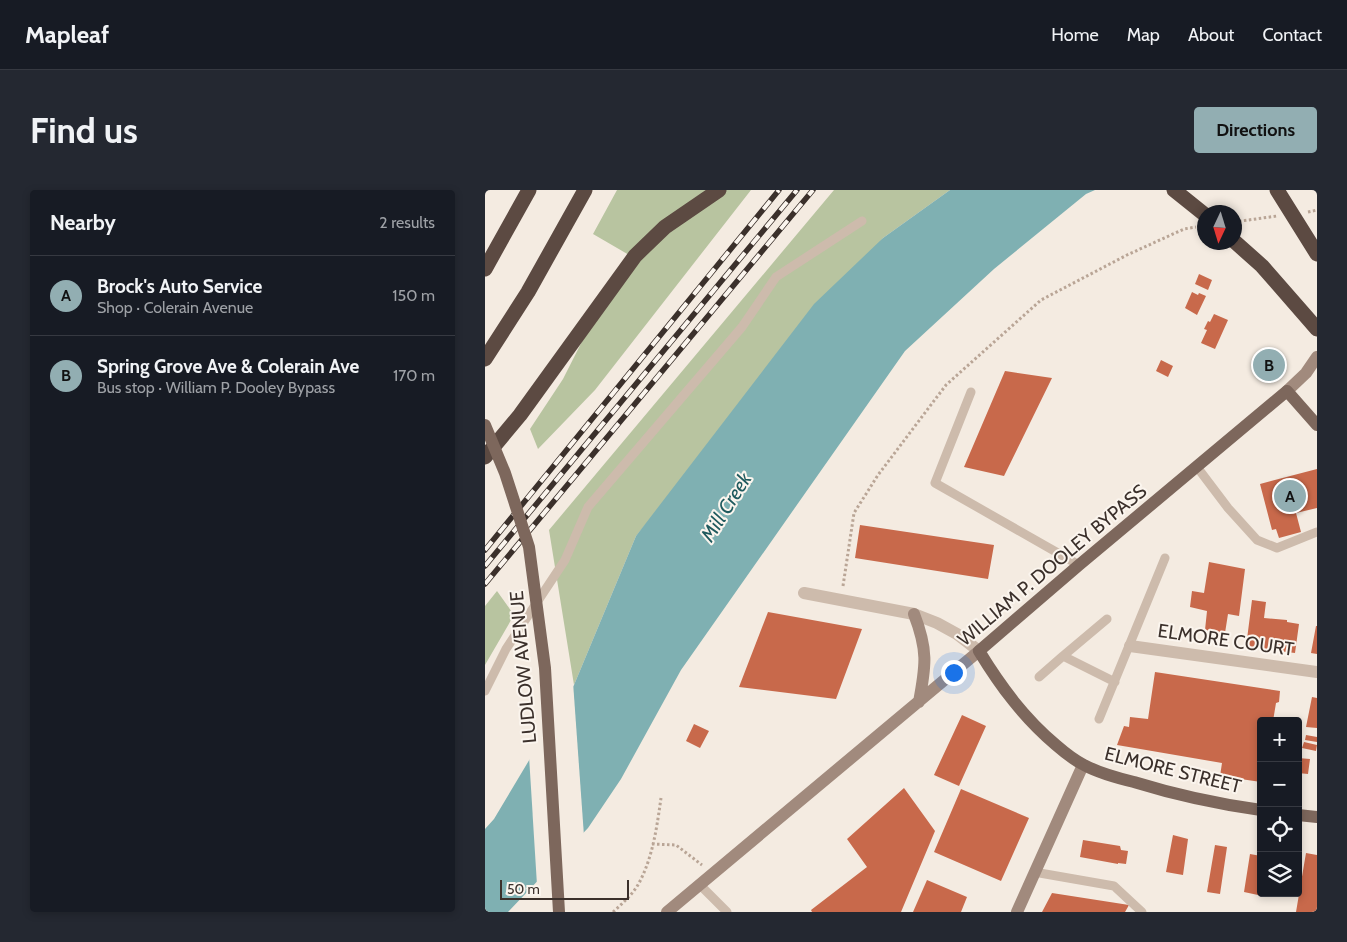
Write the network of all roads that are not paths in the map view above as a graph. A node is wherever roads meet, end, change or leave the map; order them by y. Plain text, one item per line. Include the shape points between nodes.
1 (529, 190) edge
2 (585, 190) edge
3 (719, 190) edge
4 (1174, 190) edge
5 (1277, 190) edge
6 (1197, 216) edge
7 (862, 221) dead end
8 (1242, 247) edge
9 (1317, 254) edge
10 (485, 269) edge
11 (1317, 329) edge
12 (1317, 357) edge
13 (485, 359) edge
14 (1287, 391) junction
15 (971, 392) dead end
16 (485, 425) edge
17 (1317, 425) edge
18 (485, 457) edge
19 (1197, 467) junction
20 (1317, 532) edge
21 (1165, 558) dead end
22 (1079, 565) junction
23 (804, 593) dead end
24 (914, 614) junction
25 (1107, 619) dead end
26 (1130, 646) junction
27 (979, 651) junction
28 (1063, 656) junction
29 (1317, 672) edge
30 (1039, 676) dead end
31 (1115, 682) junction
32 (485, 691) edge
33 (919, 702) junction
34 (1099, 719) dead end
35 (1083, 765) junction
36 (1257, 809) edge
37 (1302, 815) edge
38 (1317, 817) edge
39 (1034, 872) junction
40 (700, 884) junction
41 (559, 912) edge
42 (667, 912) edge
43 (727, 912) edge
44 (1017, 912) edge
45 (1142, 912) edge

1 - 10 highway
2 - 13 highway via 528,292
3 - 18 highway via 665,228 635,256 520,415
4 - 6 highway
5 - 9 highway, bridge
7 - 32 lane via 776,277 737,334 588,507 565,560 506,649
8 - 11 highway
12 - 14 main road, WILLIAM P. DOOLEY BYPASS
14 - 17 main road
14 - 19 main road, WILLIAM P. DOOLEY BYPASS
15 - 22 lane via 935,483
16 - 41 main road, LUDLOW AVENUE, bridge via 505,473 529,547 545,668
19 - 20 lane via 1257,540 1277,548
19 - 22 main road, WILLIAM P. DOOLEY BYPASS
21 - 26 lane
22 - 27 main road, WILLIAM P. DOOLEY BYPASS
23 - 24 street
24 - 27 street via 957,634
24 - 33 main road via 923,635 925,653
25 - 28 lane
26 - 29 street, ELMORE COURT
26 - 31 lane
27 - 33 main road, WILLIAM P. DOOLEY BYPASS
27 - 35 main road, ELMORE STREET via 1017,708
28 - 30 lane
28 - 31 lane
31 - 34 lane
33 - 40 main road, WILLIAM P. DOOLEY BYPASS
35 - 36 main road, ELMORE STREET via 1179,795
35 - 39 main road
37 - 38 main road
39 - 44 main road
39 - 45 lane via 1114,886
40 - 42 main road, WILLIAM P. DOOLEY BYPASS
40 - 43 lane

